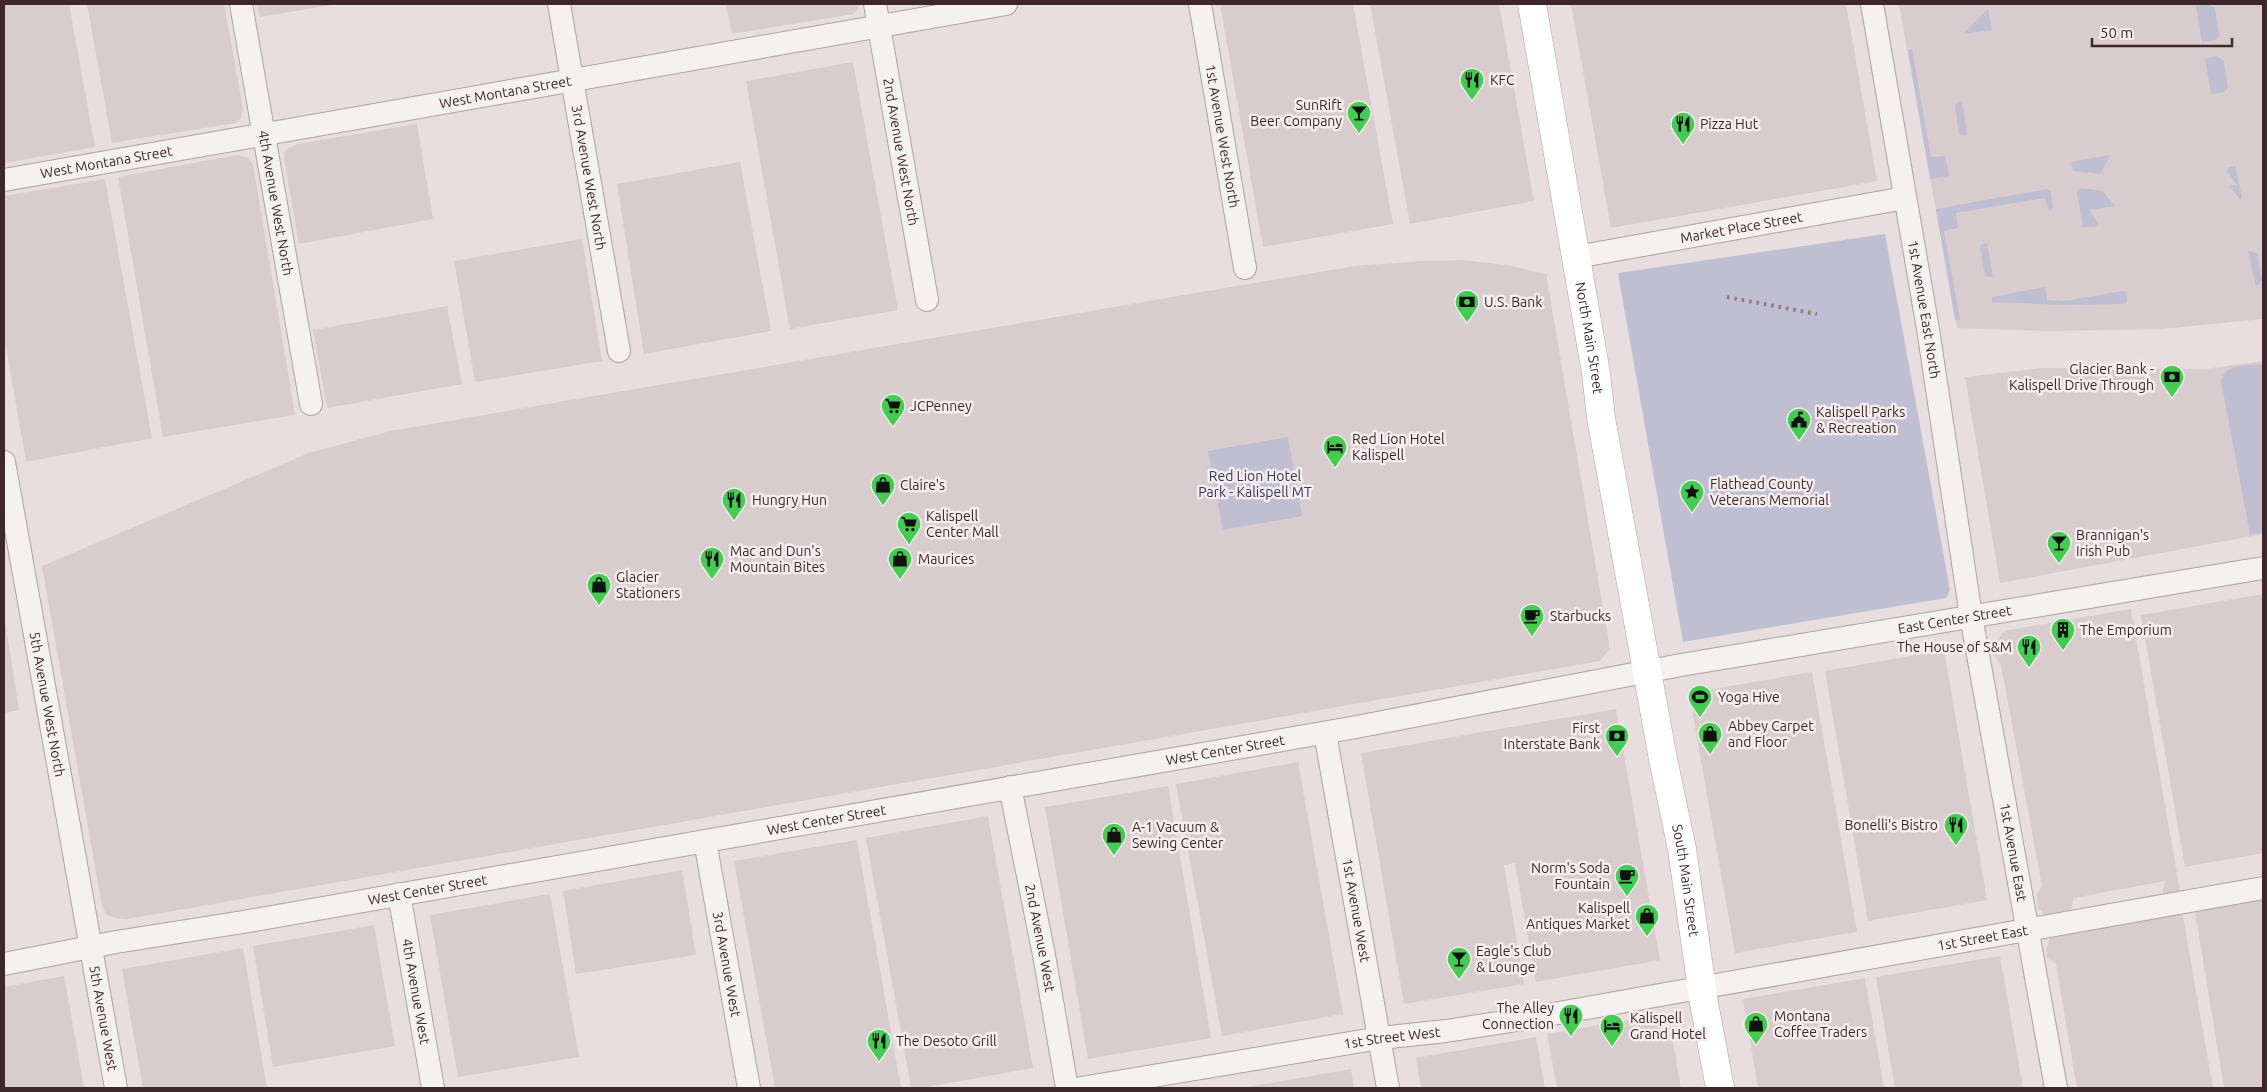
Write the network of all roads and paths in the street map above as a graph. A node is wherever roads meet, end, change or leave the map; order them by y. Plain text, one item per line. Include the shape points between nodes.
1 (241, 4) edge
2 (559, 4) edge
3 (875, 4) edge
4 (1006, 4) edge
5 (1200, 4) edge
6 (1532, 4) edge
7 (1872, 4) edge
8 (879, 26) junction
9 (572, 80) junction
10 (264, 135) junction
11 (4, 180) edge
12 (1905, 198) junction
13 (1576, 257) junction
14 (1245, 268) dead end
15 (927, 300) dead end
16 (619, 351) dead end
17 (311, 404) dead end
18 (4, 462) edge
19 (6, 491) edge
20 (2263, 568) edge
21 (1972, 616) junction
22 (1648, 672) junction
23 (1325, 733) junction
24 (1010, 787) junction
25 (705, 841) junction
26 (2263, 888) edge
27 (399, 894) junction
28 (2028, 930) junction
29 (89, 948) junction
30 (4, 964) edge
31 (1702, 988) junction
32 (1380, 1038) junction
33 (116, 1088) edge
34 (433, 1088) edge
35 (749, 1088) edge
36 (1067, 1088) edge
37 (1081, 1088) edge
38 (1388, 1088) edge
39 (1720, 1088) edge
40 (2056, 1088) edge

1 - 10 street, 4th Avenue West North
2 - 9 street, 3rd Avenue West North
3 - 8 street, 2nd Avenue West North
4 - 8 street, West Montana Street
5 - 14 street, 1st Avenue West North
6 - 13 main road, North Main Street
7 - 12 street, 1st Avenue East North
8 - 9 street, West Montana Street
8 - 15 street, 2nd Avenue West North
9 - 10 street, West Montana Street
9 - 16 street, 3rd Avenue West North
10 - 11 street, West Montana Street
10 - 17 street, 4th Avenue West North
12 - 13 street, Market Place Street
12 - 21 street, 1st Avenue East North
13 - 22 main road, North Main Street
18 - 19 street, 5th Avenue West North
19 - 29 street, 5th Avenue West North
20 - 21 street, East Center Street
21 - 22 street, East Center Street
21 - 28 street, 1st Avenue East
22 - 23 street, West Center Street
22 - 31 main road, South Main Street via 1682,849
23 - 24 street, West Center Street
23 - 32 street, 1st Avenue West
24 - 25 street, West Center Street
24 - 36 street, 2nd Avenue West
25 - 27 street, West Center Street
25 - 35 street, 3rd Avenue West
26 - 28 street, 1st Street East
27 - 29 street, West Center Street
27 - 34 street, 4th Avenue West
28 - 31 street, 1st Street East
28 - 40 street, 1st Avenue East
29 - 30 street, West Center Street
29 - 33 street, 5th Avenue West
31 - 32 street, 1st Street West via 1474,1027
31 - 39 main road, South Main Street
32 - 37 street, 1st Street West
32 - 38 street, 1st Avenue West

